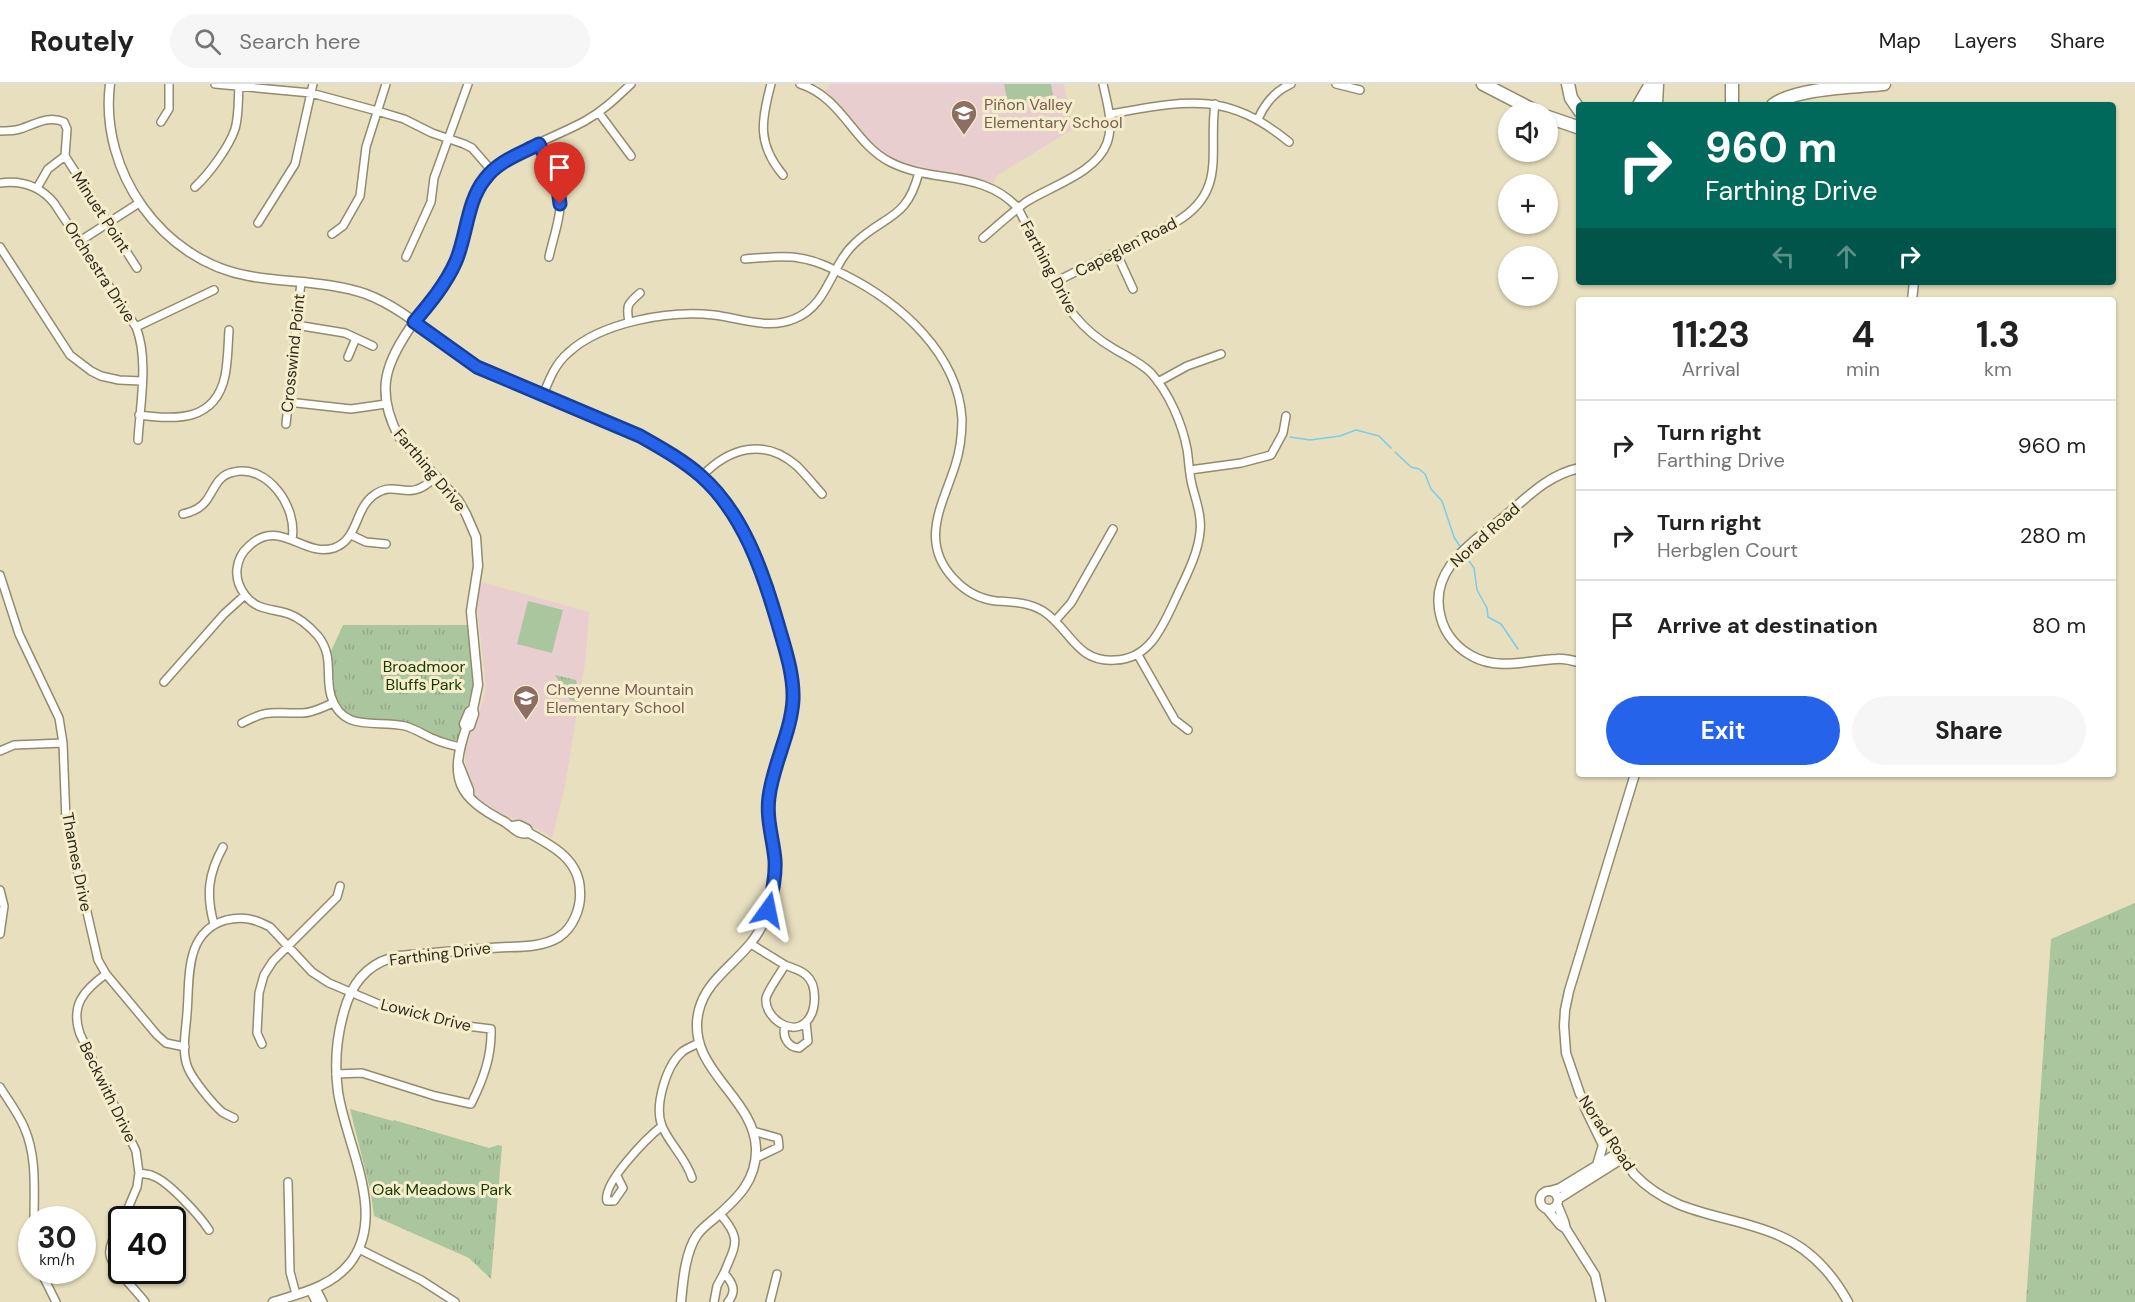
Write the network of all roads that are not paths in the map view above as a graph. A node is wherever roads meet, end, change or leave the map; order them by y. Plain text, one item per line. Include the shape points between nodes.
1 (110, 84) edge
2 (169, 84) edge
3 (214, 84) edge
4 (314, 84) edge
5 (386, 84) edge
6 (468, 84) edge
7 (631, 84) edge
8 (771, 84) edge
9 (803, 84) edge
10 (1103, 84) edge
11 (1291, 84) edge
12 (1336, 84) edge
13 (1483, 84) edge
14 (1568, 84) edge
15 (1654, 84) edge
16 (1731, 84) edge
17 (1884, 84) edge
18 (239, 86) junction
19 (1360, 90) dead end
20 (311, 93) junction
21 (1518, 102) edge
22 (1641, 102) edge
23 (1650, 102) edge
24 (1656, 102) edge
25 (1732, 102) edge
26 (1778, 102) edge
27 (1215, 104) junction
28 (1576, 105) edge
29 (377, 111) junction
30 (599, 113) junction
31 (1110, 114) junction
32 (1258, 119) junction
33 (1558, 121) edge
34 (160, 122) dead end
35 (1576, 128) edge
36 (0, 131) edge
37 (449, 138) junction
38 (1289, 142) dead end
39 (539, 144) junction
40 (65, 156) junction
41 (631, 156) dead end
42 (492, 171) junction
43 (919, 171) junction
44 (783, 175) dead end
45 (0, 183) edge
46 (195, 187) dead end
47 (37, 188) junction
48 (139, 202) junction
49 (1018, 208) junction
50 (108, 223) junction
51 (258, 223) dead end
52 (332, 234) dead end
53 (983, 238) dead end
54 (80, 241) junction
55 (0, 247) edge
56 (1116, 252) junction
57 (406, 257) dead end
58 (549, 257) dead end
59 (745, 259) dead end
60 (137, 268) dead end
61 (836, 270) junction
62 (301, 282) junction
63 (1055, 282) junction
64 (1133, 289) dead end
65 (214, 290) dead end
66 (640, 293) dead end
67 (414, 322) junction
68 (629, 322) junction
69 (296, 325) junction
70 (136, 327) junction
71 (229, 330) dead end
72 (356, 338) junction
73 (374, 346) dead end
74 (1221, 354) dead end
75 (348, 357) dead end
76 (141, 381) junction
77 (1158, 382) junction
78 (543, 396) junction
79 (288, 402) junction
80 (386, 404) junction
81 (139, 415) junction
82 (1286, 416) dead end
83 (286, 424) dead end
84 (138, 440) dead end
85 (1576, 469) edge
86 (1190, 470) junction
87 (702, 476) junction
88 (435, 477) junction
89 (822, 494) dead end
90 (183, 514) dead end
91 (1113, 529) dead end
92 (351, 535) junction
93 (292, 538) junction
94 (386, 544) dead end
95 (0, 575) edge
96 (245, 595) junction
97 (1055, 621) junction
98 (1138, 655) junction
99 (1576, 661) edge
100 (164, 682) dead end
101 (333, 703) junction
102 (242, 723) dead end
103 (1188, 730) dead end
104 (63, 743) junction
105 (460, 747) junction
106 (0, 751) edge
107 (1634, 777) edge
108 (223, 847) dead end
109 (340, 886) dead end
110 (0, 890) edge
111 (214, 924) junction
112 (0, 934) edge
113 (751, 944) junction
114 (288, 945) junction
115 (785, 965) junction
116 (105, 974) junction
117 (351, 993) junction
118 (806, 1022) junction
119 (785, 1026) junction
120 (699, 1043) junction
121 (262, 1044) dead end
122 (185, 1047) junction
123 (336, 1074) junction
124 (0, 1087) edge
125 (1580, 1094) junction
126 (234, 1118) dead end
127 (662, 1126) junction
128 (753, 1131) junction
129 (1621, 1155) junction
130 (756, 1158) junction
131 (1596, 1166) junction
132 (139, 1173) junction
133 (617, 1176) dead end
134 (692, 1178) dead end
135 (288, 1182) dead end
136 (1550, 1191) junction
137 (1557, 1202) junction
138 (34, 1206) edge
139 (129, 1206) edge
140 (1547, 1209) junction
141 (720, 1214) junction
142 (1566, 1229) junction
143 (209, 1230) dead end
144 (359, 1249) junction
145 (724, 1273) junction
146 (777, 1274) dead end
147 (47, 1284) edge
148 (130, 1284) edge
149 (313, 1289) junction
150 (296, 1294) junction
151 (443, 1298) edge
152 (56, 1302) edge
153 (145, 1302) edge
154 (273, 1302) edge
155 (316, 1302) edge
156 (323, 1302) edge
157 (455, 1302) edge
158 (681, 1302) edge
159 (714, 1302) edge
160 (728, 1302) edge
161 (770, 1302) edge
162 (1601, 1302) edge
163 (1848, 1302) edge

1 - 48 street via 111,137 121,168
2 - 34 street via 168,109
3 - 18 street
4 - 20 street
5 - 29 street
6 - 37 street
7 - 30 street, Farthing Drive
8 - 44 street via 762,130 766,150
9 - 43 street, Farthing Drive via 831,101 879,156
10 - 31 street
11 - 32 street via 1271,97
12 - 19 street
13 - 21 highway
14 - 28 highway
15 - 22 highway
15 - 23 main road
15 - 24 highway
16 - 25 highway
17 - 26 highway via 1800,93
18 - 20 street
18 - 46 street via 233,135
20 - 29 street
20 - 51 street via 295,164
27 - 31 street via 1189,103
27 - 32 street
27 - 56 street, Capeglen Road via 1214,168 1202,198 1185,217
29 - 37 street
29 - 52 street via 366,147 360,196 343,226
30 - 39 street, Farthing Drive
30 - 41 street
31 - 49 street via 1109,137 1095,162
32 - 38 street
33 - 35 highway
36 - 40 street via 18,130 38,121 64,122
37 - 42 street via 471,148
37 - 57 street via 434,177 430,202
39 - 42 street, Farthing Drive
39 - 58 street via 557,181 560,197
40 - 47 street via 48,169
40 - 50 street, Minuet Point
42 - 67 street, Farthing Drive via 478,190 450,273
43 - 49 street, Farthing Drive via 989,187
43 - 61 street via 914,192 905,205 856,241
45 - 47 street via 13,181
47 - 54 street, Orchestra Drive via 54,202
48 - 50 street
48 - 62 street via 174,241 219,267 249,276
49 - 53 street
49 - 63 street, Farthing Drive
50 - 54 street
50 - 60 street, Minuet Point
54 - 70 street, Orchestra Drive
55 - 76 street via 70,355 100,376
56 - 63 street, Capeglen Road
56 - 64 street
59 - 61 street via 799,257
61 - 68 street via 817,303 782,323 764,324 696,313
61 - 97 street via 879,294 916,326 940,357 956,390 961,410 960,443 935,529 937,549 945,567 956,582 976,595 1030,606
62 - 67 street via 367,295
62 - 69 street, Crosswind Point
63 - 77 street, Farthing Drive via 1064,302 1082,325 1106,345 1142,365
65 - 70 street
66 - 68 street via 629,302
67 - 78 street via 477,367
67 - 80 street, Farthing Drive via 390,360
68 - 78 street via 569,351 552,373
69 - 72 street via 338,331
69 - 79 street, Crosswind Point
70 - 76 street, Orchestra Drive via 142,352
71 - 81 street via 226,375 206,409 181,418
72 - 73 street
72 - 75 street
74 - 77 street
76 - 81 street, Orchestra Drive
77 - 86 street, Farthing Drive via 1180,426
78 - 87 street via 640,436
79 - 80 street via 351,409
79 - 83 street, Crosswind Point
80 - 88 street, Farthing Drive via 399,437
81 - 84 street, Orchestra Drive
82 - 86 street via 1283,433 1271,455
85 - 99 street, Norad Road via 1550,479 1463,551 1442,578 1438,608 1450,638 1483,661 1497,664 1560,658
86 - 98 street, Farthing Drive via 1200,515 1198,544 1163,624
87 - 89 street via 726,456 750,449 766,450 796,465
87 - 113 street via 732,515 760,567 792,682 790,719 769,798 774,881 765,920
88 - 92 street via 415,492 391,489 375,494 362,506
88 - 105 street, Farthing Drive via 458,500 476,537 478,566 471,611 478,685
90 - 93 street via 201,506 216,482 231,472 242,471 264,479 284,498 293,521
91 - 97 street via 1071,603
92 - 93 street via 338,546 322,550
92 - 94 street via 366,542
93 - 96 street via 269,536 254,541 242,553 237,571
95 - 104 street, Thames Drive via 19,634 59,718
96 - 100 street
96 - 101 street via 259,607 297,618 318,637 328,657
97 - 98 street via 1076,647 1093,657 1118,660
98 - 103 street via 1175,720
101 - 102 street via 311,712 269,711
101 - 105 street via 356,722 407,726
104 - 106 street via 14,745
104 - 116 street, Thames Drive via 66,821 98,960
105 - 117 street, Farthing Drive via 456,771 464,792 519,833 528,833 558,849 576,872 580,903 573,922 559,937 537,945 387,958 361,976
107 - 125 street, Norad Road via 1565,1010 1566,1053
108 - 111 street via 208,888
109 - 114 street via 337,897
110 - 112 street
111 - 114 street, Lowick Drive via 250,918 270,927
111 - 122 street via 195,945 190,963
113 - 115 street
113 - 120 street via 705,994 697,1017
114 - 117 street, Lowick Drive via 321,978
114 - 121 street via 273,961 261,985 257,1034
115 - 118 street via 806,975 813,984 812,1011
115 - 119 street via 766,1000 775,1020
116 - 122 street, Thames Drive via 166,1043
116 - 132 street, Beckwith Drive via 84,993 77,1011 77,1027 136,1151
117 - 123 street, Farthing Drive via 339,1031
117 - 123 street, Lowick Drive via 388,1008 451,1024 491,1029 490,1050 483,1079 471,1104 362,1073
118 - 119 street
118 - 119 street via 808,1041 799,1048 784,1037
120 - 127 street via 683,1052 672,1065 659,1102
120 - 128 street via 707,1062
122 - 126 street via 192,1076 222,1112
123 - 144 street, Farthing Drive via 367,1212
124 - 138 street via 19,1116 30,1143
125 - 129 street, Norad Road
125 - 131 street via 1603,1144
127 - 133 street via 646,1138
127 - 134 street
128 - 130 street
128 - 130 street via 778,1138 779,1147
129 - 131 street
129 - 137 street
129 - 163 street, Norad Road via 1643,1184 1669,1201 1768,1231 1798,1246 1825,1268
130 - 141 street via 748,1184
131 - 136 street
132 - 139 street, Beckwith Drive
132 - 143 street via 163,1181
135 - 150 street via 290,1272
136 - 137 street
136 - 140 street via 1544,1192 1540,1200
137 - 140 street
137 - 142 street
140 - 142 street
141 - 145 street via 731,1227 736,1244
141 - 158 street via 701,1230 691,1248
142 - 162 street via 1595,1275
144 - 149 street, Farthing Drive via 340,1273
144 - 151 street via 422,1280
145 - 159 street
145 - 160 street via 734,1287
146 - 161 street
147 - 152 street
148 - 153 street, Beckwith Drive
149 - 150 street, Farthing Drive
149 - 155 street
149 - 156 street
150 - 154 street, Farthing Drive
151 - 157 street

